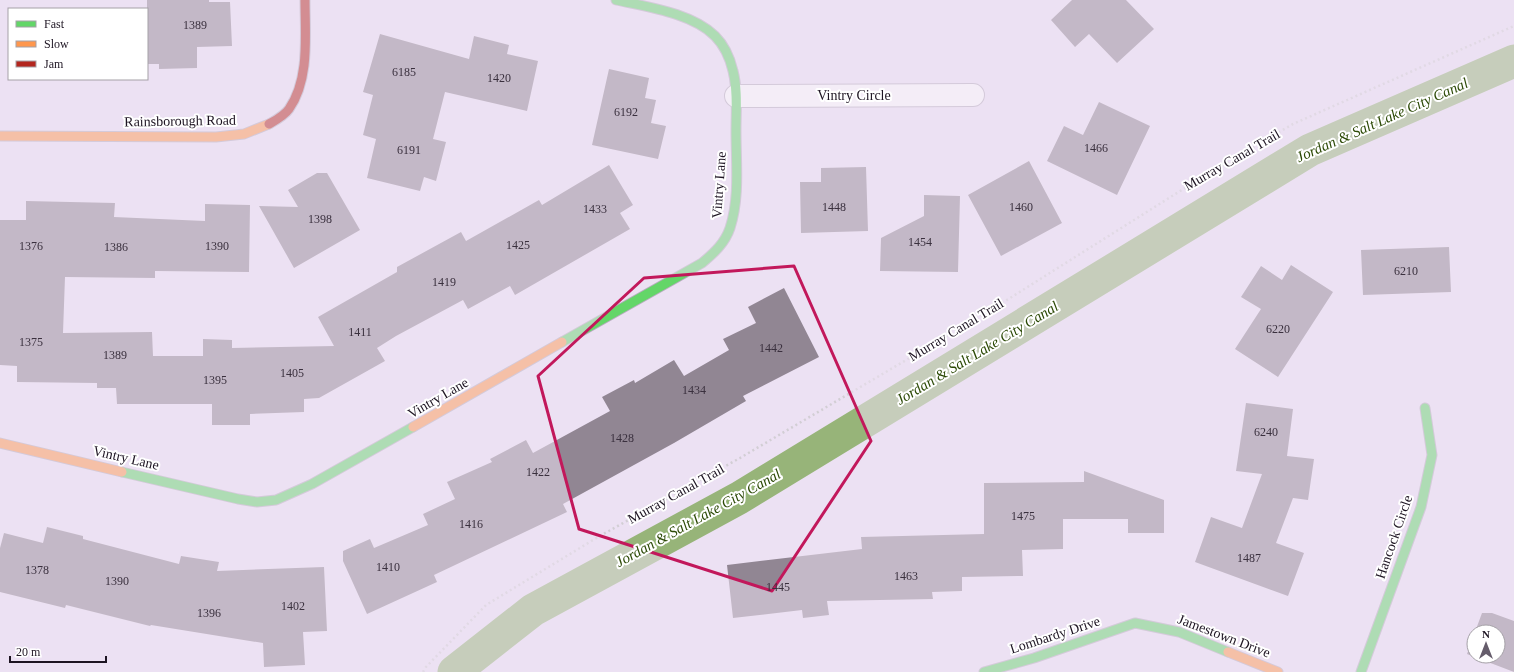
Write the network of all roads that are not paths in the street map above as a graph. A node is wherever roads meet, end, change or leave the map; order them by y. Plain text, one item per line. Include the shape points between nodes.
1 (305, 0) edge
2 (616, 0) edge
3 (973, 95) dead end
4 (736, 96) junction
5 (0, 136) edge
6 (1425, 408) dead end
7 (0, 443) edge
8 (1135, 623) joint
9 (984, 672) edge
10 (1278, 672) edge
11 (1361, 672) edge

1 - 5 street, Rainsborough Road via 302,76 289,111 267,125 240,135 205,137
2 - 4 street, Vintry Lane via 697,22 714,34 724,47 732,65
3 - 4 street, Vintry Circle
4 - 7 street, Vintry Lane via 736,184 732,223 717,250 702,263 312,484 276,500 251,501
6 - 11 street, Hancock Circle via 1432,455 1421,507
8 - 9 street, Lombardy Drive via 1034,658
8 - 10 street, Jamestown Drive via 1179,632

